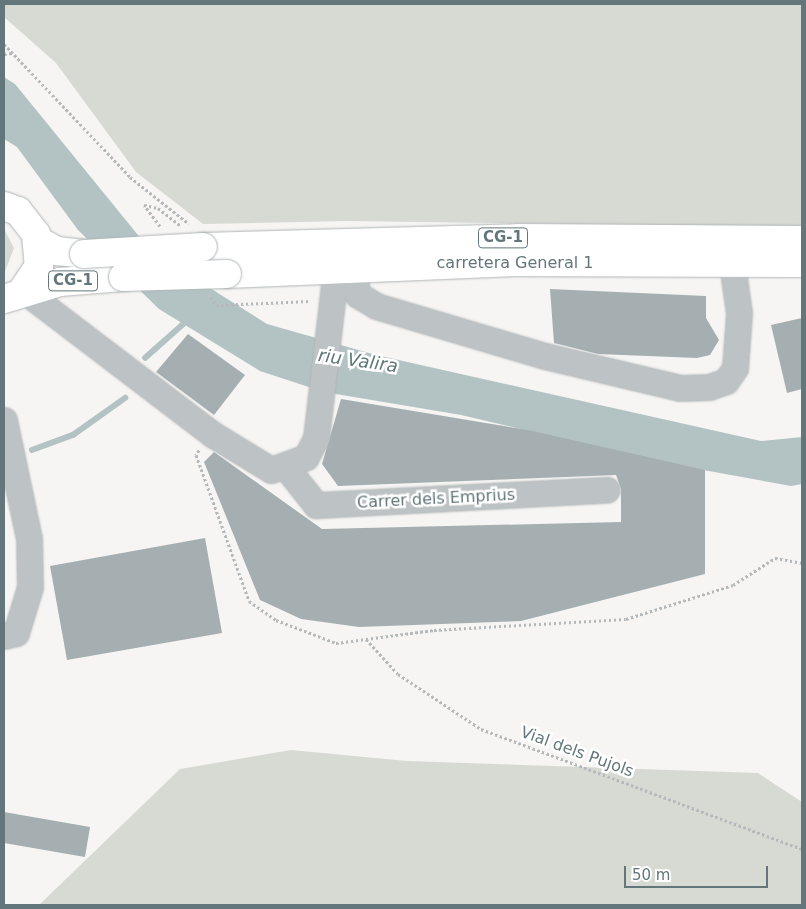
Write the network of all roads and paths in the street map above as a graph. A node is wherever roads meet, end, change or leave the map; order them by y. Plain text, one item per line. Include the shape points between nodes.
1 (4, 44) edge
2 (12, 53) junction
3 (4, 54) edge
4 (4, 206) edge
5 (196, 235) junction
6 (37, 240) junction
7 (802, 240) edge
8 (732, 264) junction
9 (802, 264) edge
10 (344, 268) junction
11 (14, 294) edge
12 (4, 420) edge
13 (212, 434) junction
14 (285, 466) junction
15 (606, 490) dead end
16 (802, 563) edge
17 (4, 636) edge
18 (366, 639) junction
19 (802, 849) edge

1 - 2 path
2 - 3 path
2 - 5 path via 130,177
4 - 6 highway, CG-1 via 28,221
5 - 6 highway, CG-1, bridge via 84,254 57,251
5 - 7 highway, CG-1
6 - 11 highway, CG-1 via 39,266
8 - 9 highway, carretera General 1 / CG-1
8 - 10 highway, carretera General 1 / CG-1 via 510,262
8 - 10 street via 739,313 734,368 726,381 709,387 680,388 545,356 376,306 358,295
10 - 11 highway, carretera General 1 / CG-1, bridge via 123,277 60,282
10 - 14 street via 331,314 316,438 306,457
11 - 13 street via 57,313
12 - 17 street via 30,539 30,587 16,633
13 - 14 street via 256,464 271,470
13 - 18 path via 196,454 249,601 276,620 336,643
14 - 15 street, Carrer dels Emprius via 316,505
16 - 18 path via 775,558 733,585 626,618
18 - 19 path, Vial dels Pujols via 398,674 481,729

